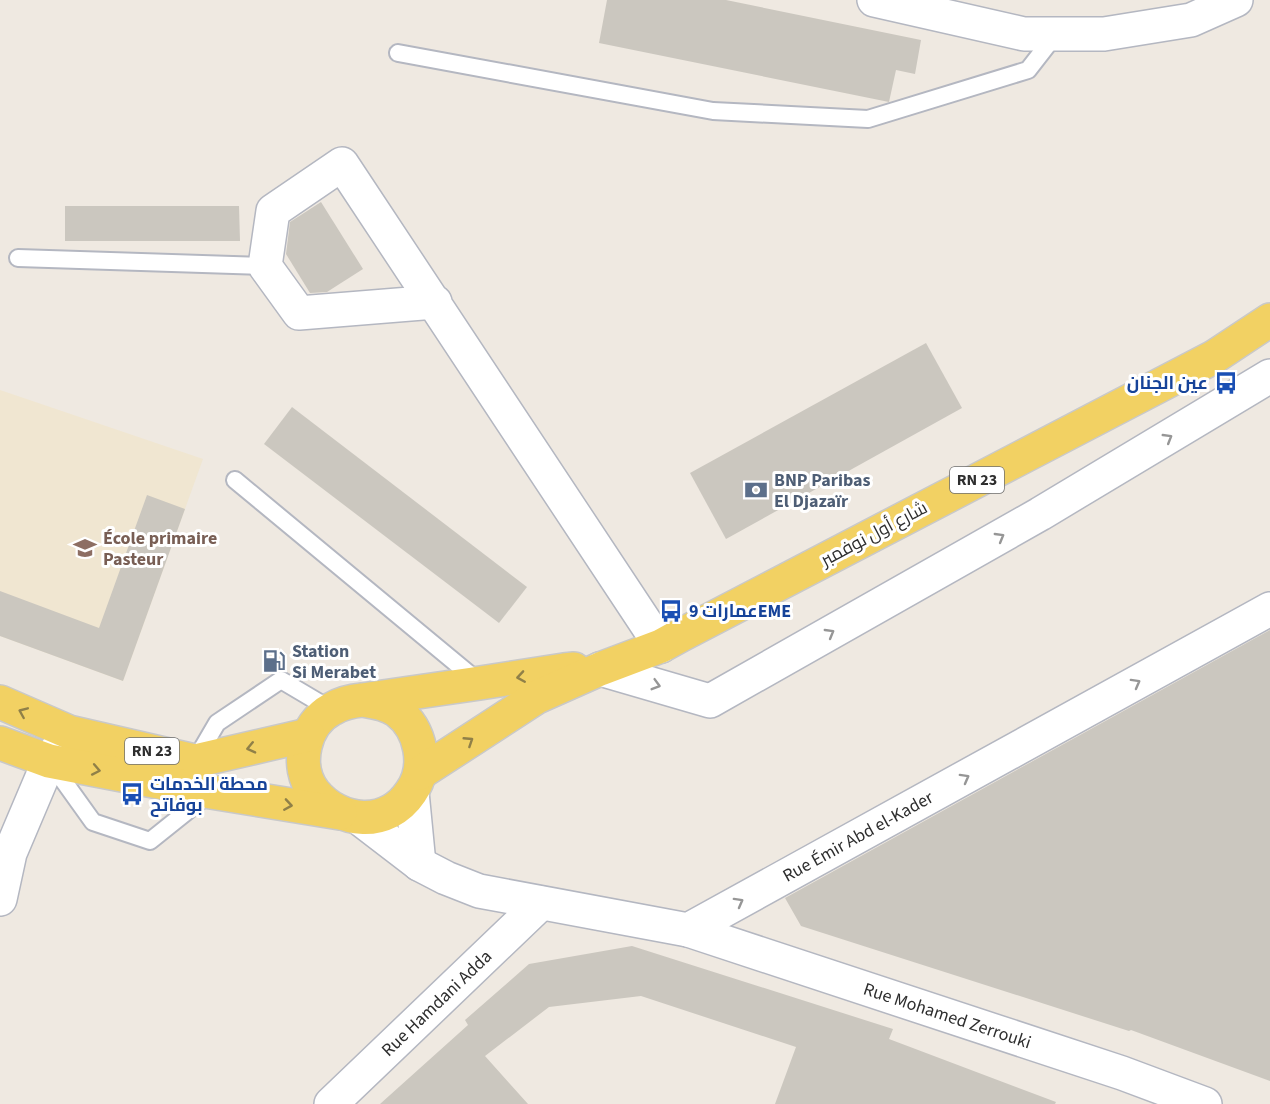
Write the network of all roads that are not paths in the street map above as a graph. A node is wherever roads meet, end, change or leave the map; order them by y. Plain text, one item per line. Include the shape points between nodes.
1 (874, 0) edge
2 (1236, 0) edge
3 (1056, 34) junction
4 (398, 53) dead end
5 (18, 258) dead end
6 (265, 266) junction
7 (435, 302) junction
8 (1270, 320) edge
9 (1270, 376) edge
10 (235, 480) dead end
11 (1270, 609) edge
12 (661, 645) junction
13 (600, 669) junction
14 (480, 683) junction
15 (362, 700) junction
16 (0, 702) edge
17 (330, 709) junction
18 (69, 732) junction
19 (308, 735) junction
20 (0, 743) edge
21 (49, 761) junction
22 (195, 761) junction
23 (416, 782) junction
24 (211, 792) junction
25 (349, 816) junction
26 (419, 864) junction
27 (0, 899) edge
28 (541, 903) junction
29 (688, 930) junction
30 (331, 1104) edge
31 (1205, 1104) edge

1 - 3 street via 1024,34
2 - 3 street via 1191,20 1104,34
3 - 4 lane via 1028,70 868,119 713,111
5 - 6 lane
6 - 7 street via 299,313
6 - 7 street via 273,211 342,164
7 - 12 street
8 - 12 main road, شارع أول نوفمبر / RN 23 via 1203,362
13 -> 9 street via 710,702 1040,514
10 - 14 lane
29 -> 11 street, Rue Émir Abd el-Kader
12 - 13 main road, شارع أول نوفمبر / RN 23
13 -> 14 main road, RN 23 via 564,670
23 -> 13 main road, RN 23 via 537,697
14 - 15 main road, RN 23
15 - 17 main road
15 - 23 main road via 380,702 409,722 421,755
18 -> 16 main road, RN 23
17 - 19 main road
17 - 22 lane via 281,680 217,723
18 - 21 street
18 - 22 main road, RN 23
19 -> 22 main road, RN 23
19 - 25 main road via 305,772 312,789 324,804
20 - 21 main road, RN 23
21 -> 24 main road, RN 23
21 - 24 lane via 93,822 150,841
21 - 27 street via 10,853
23 - 25 main road via 398,807 379,816
23 - 26 street
24 -> 25 main road, RN 23
25 - 26 street
26 - 28 street via 480,891
28 - 29 street
28 - 30 street, Rue Hamdani Adda
29 - 31 street, Rue Mohamed Zerrouki via 1111,1069

